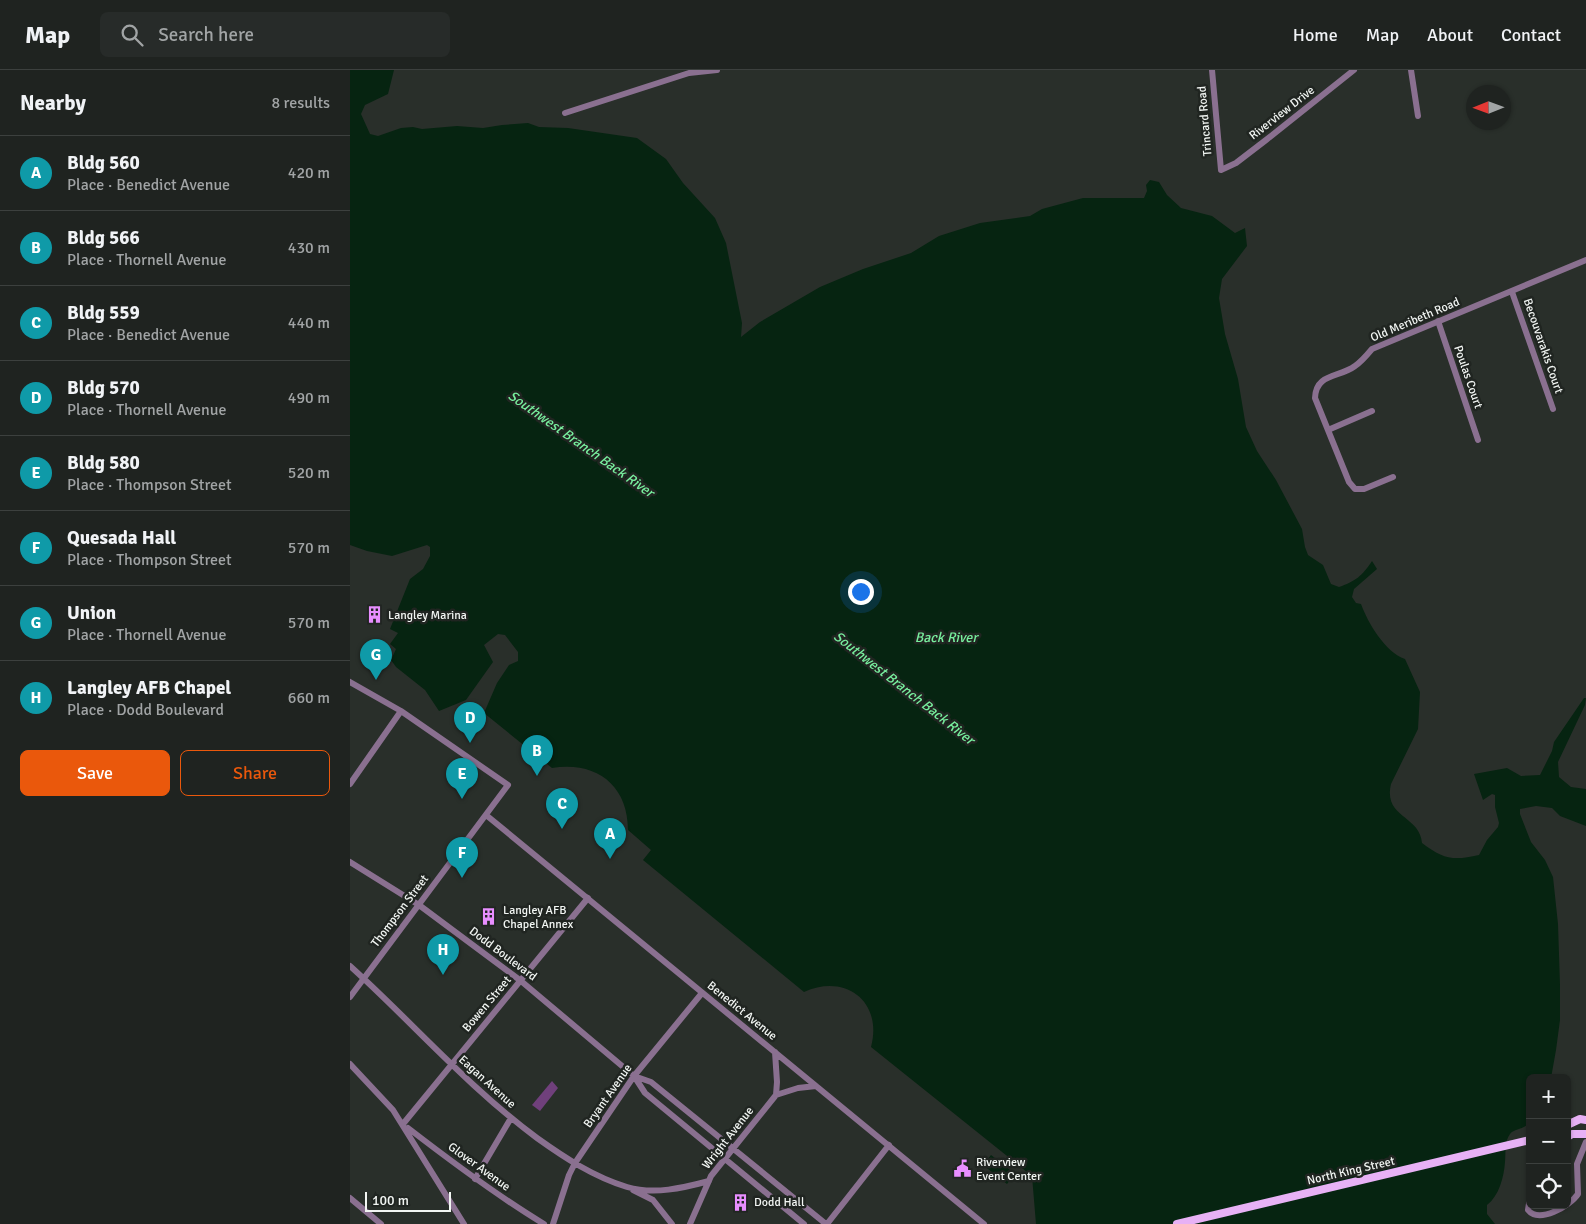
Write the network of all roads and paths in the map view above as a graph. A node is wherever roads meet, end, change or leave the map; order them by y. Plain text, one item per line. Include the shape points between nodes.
1 (717, 70) edge
2 (1212, 70) edge
3 (1354, 70) edge
4 (1411, 70) edge
5 (565, 113) dead end
6 (1418, 116) dead end
7 (1221, 170) joint
8 (1586, 260) edge
9 (1512, 292) junction
10 (1438, 321) junction
11 (1553, 409) dead end
12 (1372, 411) dead end
13 (1328, 430) junction
14 (1478, 440) dead end
15 (1393, 477) dead end
16 (350, 682) edge
17 (401, 711) junction
18 (350, 784) edge
19 (486, 815) junction
20 (350, 862) edge
21 (588, 898) junction
22 (419, 905) junction
23 (350, 966) edge
24 (364, 979) junction
25 (521, 981) junction
26 (702, 993) junction
27 (350, 997) edge
28 (775, 1052) junction
29 (350, 1064) edge
30 (451, 1065) junction
31 (634, 1076) junction
32 (816, 1086) junction
33 (776, 1095) junction
34 (511, 1118) junction
35 (1586, 1120) edge
36 (1571, 1123) edge
37 (403, 1124) junction
38 (1586, 1134) edge
39 (1571, 1135) edge
40 (1526, 1141) edge
41 (1586, 1142) edge
42 (889, 1146) junction
43 (733, 1148) junction
44 (724, 1158) junction
45 (575, 1163) junction
46 (475, 1179) junction
47 (709, 1181) junction
48 (628, 1187) junction
49 (350, 1198) edge
50 (1571, 1202) edge
51 (1528, 1209) edge
52 (1558, 1209) edge
53 (381, 1224) edge
54 (464, 1224) edge
55 (544, 1224) edge
56 (553, 1224) edge
57 (672, 1224) edge
58 (690, 1224) edge
59 (804, 1224) edge
60 (827, 1224) edge
61 (984, 1224) edge
62 (1177, 1224) edge

1 - 5 street via 689,74
2 - 7 street, Trincard Road
3 - 7 street, Riverview Drive via 1236,163
4 - 6 street
8 - 9 street, Old Meribeth Road
9 - 10 street, Old Meribeth Road
9 - 11 street, Becouvarakis Court
10 - 13 street, Old Meribeth Road via 1372,349 1354,367 1319,382 1315,398
10 - 14 street, Poulas Court
12 - 13 street
13 - 15 street, Old Meribeth Road via 1349,482 1355,489 1364,489
16 - 17 street
17 - 18 street
17 - 19 street, Thompson Street via 508,785
19 - 21 street, Benedict Avenue
19 - 22 street, Thompson Street
20 - 22 street, Dodd Boulevard
21 - 25 street, Bowen Street
21 - 26 street, Benedict Avenue
22 - 24 street, Thompson Street
22 - 25 street, Dodd Boulevard
23 - 24 street, Eagan Avenue
24 - 27 street, Thompson Street
24 - 30 street, Eagan Avenue
25 - 30 street, Bowen Street
25 - 31 street, Dodd Boulevard
26 - 28 street, Benedict Avenue
26 - 31 street, Bryant Avenue
28 - 32 street, Benedict Avenue
28 - 33 street
29 - 37 street via 392,1107
30 - 34 street, Eagan Avenue
30 - 37 street, Bowen Street
31 - 43 street, Dodd Boulevard via 651,1082
31 - 44 street, Dodd Boulevard via 644,1093
31 - 45 street, Bryant Avenue
32 - 33 street
32 - 42 street, Benedict Avenue
33 - 43 street, Wright Avenue
34 - 45 street, Eagan Avenue
34 - 46 street
35 - 36 main road
37 - 46 street, Glover Avenue
37 - 54 street
38 - 39 main road
40 - 62 main road, North King Street
41 - 50 street via 1577,1164 1578,1194
42 - 60 street
42 - 61 street, Benedict Avenue
43 - 44 street, Wright Avenue
43 - 60 street, Dodd Boulevard
44 - 47 street, Wright Avenue
44 - 59 street, Dodd Boulevard
45 - 48 street, Eagan Avenue
45 - 56 street, Bryant Avenue
46 - 55 street, Glover Avenue
47 - 48 street, Eagan Avenue via 660,1191
47 - 58 street, Wright Avenue
48 - 57 street, Eagan Avenue via 653,1200
49 - 53 street
51 - 52 street via 1530,1213 1541,1216

